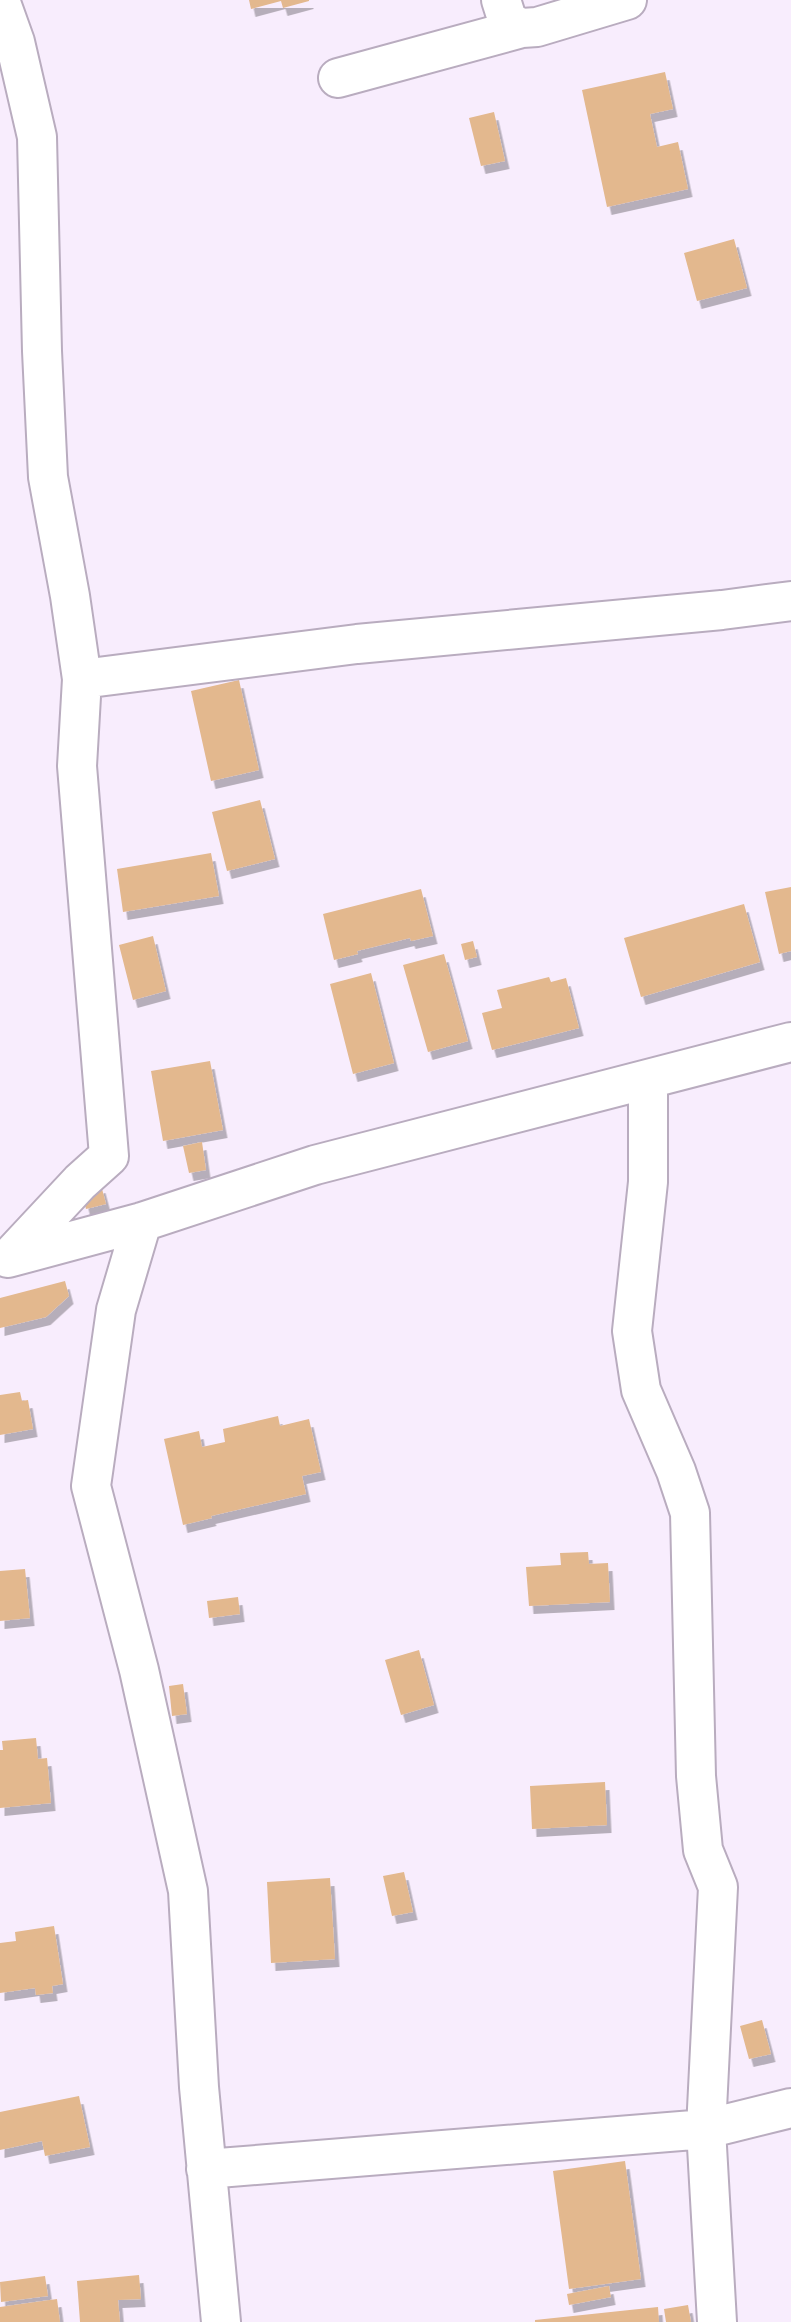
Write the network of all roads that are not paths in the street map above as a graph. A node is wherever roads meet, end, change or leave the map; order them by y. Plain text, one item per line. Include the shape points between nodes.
1 (0, 0) edge
2 (627, 0) edge
3 (512, 14) edge
4 (338, 78) dead end
5 (791, 601) edge
6 (82, 680) junction
7 (791, 1042) edge
8 (648, 1079) junction
9 (142, 1222) junction
10 (5, 1260) edge
11 (791, 2108) edge
12 (706, 2129) junction
13 (206, 2169) junction
14 (221, 2322) edge
15 (717, 2322) edge

1 - 6 street via 15,42 37,137 48,477
2 - 3 street via 537,27
3 - 4 street
5 - 6 street via 357,644
6 - 10 street via 78,766 109,1156
7 - 8 street
8 - 9 street via 315,1165
8 - 12 street via 648,1182 632,1331 641,1390 690,1513 696,1776 704,1850 718,1887
9 - 10 street
9 - 13 street via 116,1310 91,1486 139,1670 188,1891
11 - 12 street
12 - 13 street
12 - 15 street
13 - 14 street

